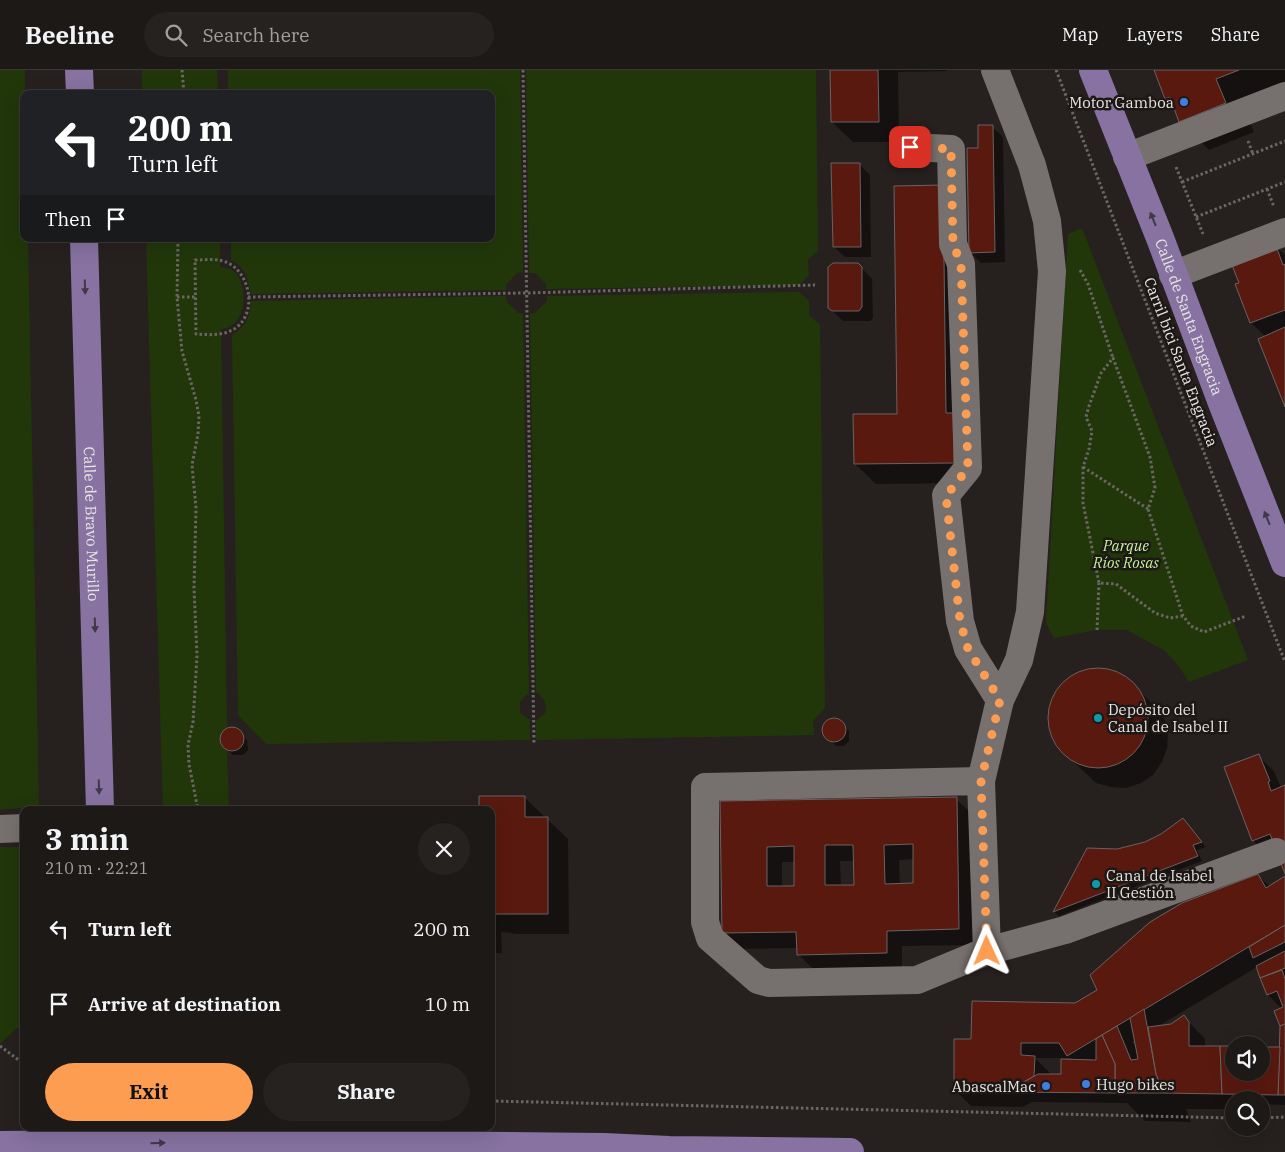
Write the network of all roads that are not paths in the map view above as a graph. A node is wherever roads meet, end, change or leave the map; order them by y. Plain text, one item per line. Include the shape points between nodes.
1 (79, 70) edge
2 (995, 70) edge
3 (1093, 70) edge
4 (80, 90) edge
5 (1285, 96) edge
6 (910, 147) dead end
7 (1127, 157) junction
8 (1285, 232) edge
9 (84, 242) edge
10 (1173, 275) junction
11 (1285, 563) edge
12 (1000, 700) junction
13 (981, 781) junction
14 (100, 806) edge
15 (20, 828) edge
16 (0, 829) edge
17 (1276, 852) dead end
18 (987, 951) junction
19 (109, 1141) edge
20 (0, 1145) edge
21 (34, 1148) edge
22 (669, 1151) edge
23 (850, 1152) edge

1 - 4 main road
2 - 12 lane via 1032,165 1047,221 1052,271 1030,612 1019,660
3 - 7 main road, Calle de Santa Engracia
5 - 7 lane
6 - 12 lane via 951,149 953,244 961,264 968,468 946,496 960,621 968,649
10 -> 7 main road, Calle de Santa Engracia
8 - 10 lane
9 -> 14 main road, Calle de Bravo Murillo
11 -> 10 main road, Calle de Santa Engracia
12 - 13 lane
13 - 18 lane
13 - 18 lane via 705,787 705,922 710,938 758,980 769,983 917,980
15 - 16 lane
17 - 18 lane via 1065,930
19 - 21 main road
19 -> 22 main road via 604,1147
20 - 21 main road
22 - 23 main road

